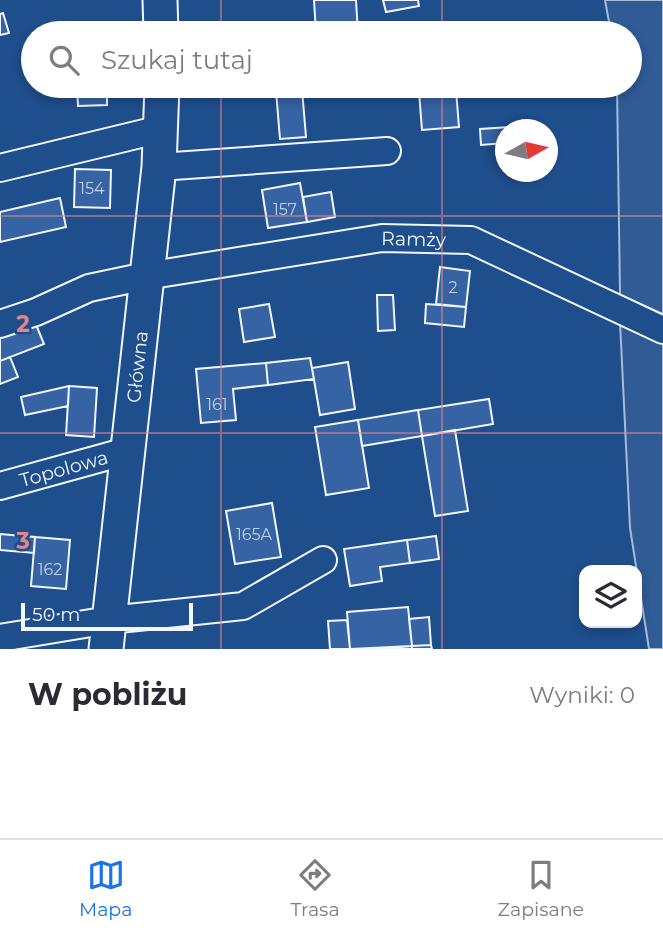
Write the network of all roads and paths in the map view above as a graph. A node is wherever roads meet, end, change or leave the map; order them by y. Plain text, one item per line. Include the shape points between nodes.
1 (160, 0) edge
2 (161, 21) edge
3 (162, 98) edge
4 (161, 129) junction
5 (387, 151) dead end
6 (0, 167) edge
7 (159, 167) junction
8 (146, 276) junction
9 (0, 324) edge
10 (663, 330) edge
11 (127, 452) junction
12 (0, 486) edge
13 (323, 560) dead end
14 (108, 634) edge
15 (0, 638) edge

1 - 2 main road
3 - 4 main road, Główna
4 - 6 street
4 - 7 main road, Główna
5 - 7 street
7 - 8 main road, Główna
8 - 9 street, Ramży via 89,288
8 - 10 street, Ramży via 382,238 471,240
8 - 11 main road, Główna
11 - 12 street, Topolowa
11 - 14 main road, Główna
13 - 14 street via 243,606
14 - 15 street

